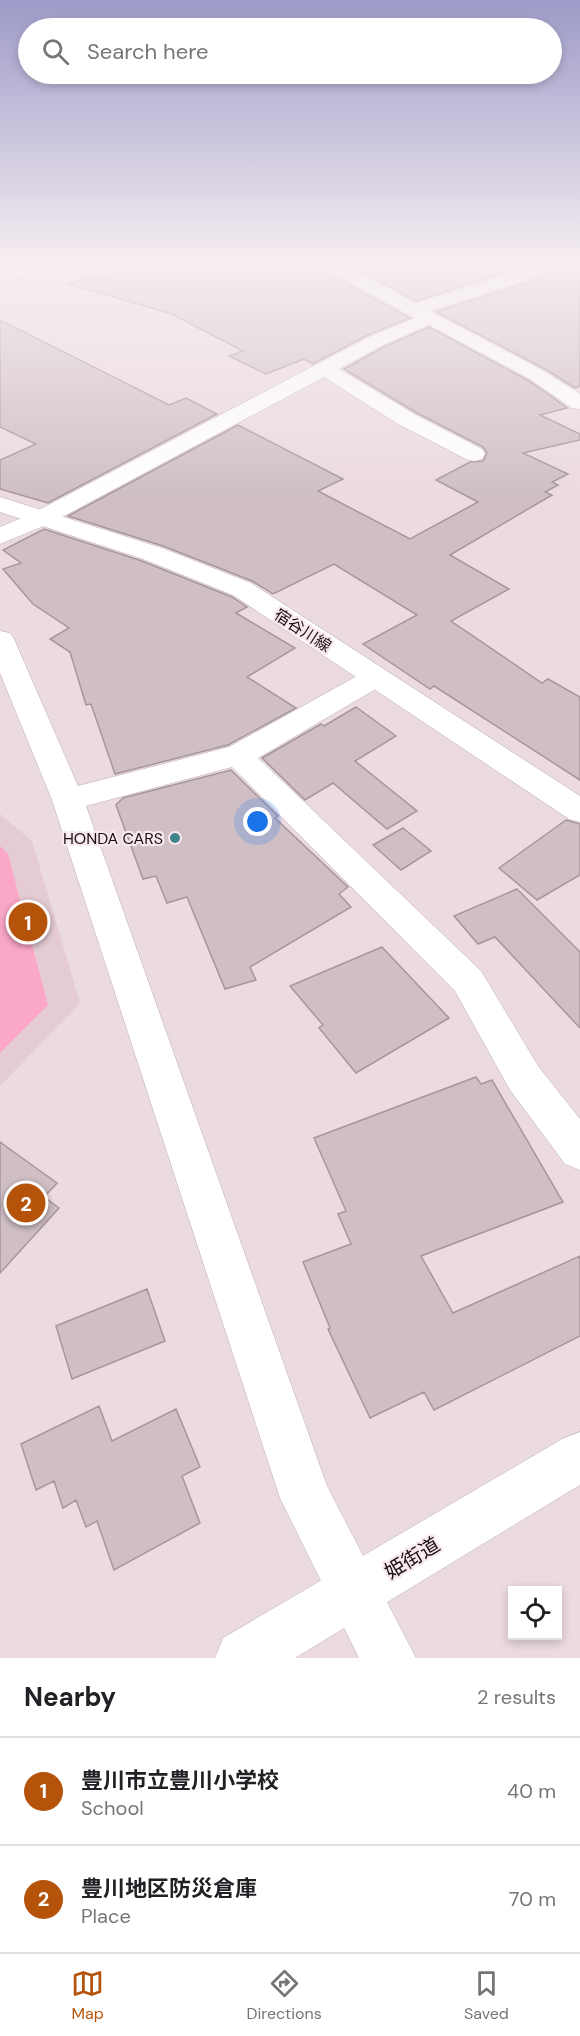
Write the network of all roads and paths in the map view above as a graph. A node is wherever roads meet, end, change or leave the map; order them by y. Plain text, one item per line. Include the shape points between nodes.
1 (373, 342) edge
2 (474, 342) edge
3 (324, 368) junction
4 (580, 403) edge
5 (474, 454) dead end
6 (0, 504) edge
7 (42, 518) junction
8 (0, 536) edge
9 (0, 639) edge
10 (376, 677) junction
11 (239, 755) junction
12 (68, 800) junction
13 (580, 811) edge
14 (580, 1151) edge
15 (580, 1457) edge
16 (354, 1593) junction
17 (243, 1658) edge
18 (388, 1658) edge

1 - 3 street
2 - 4 street
3 - 5 street
3 - 7 street
6 - 7 street, 宿谷川線
7 - 8 street
7 - 10 street, 宿谷川線 via 192,567 242,589
9 - 12 street
10 - 11 street
10 - 13 street, 宿谷川線
11 - 12 street
11 - 14 street via 468,981 524,1078
12 - 16 street via 306,1498
15 - 16 street, 姫街道
16 - 17 street, 姫街道
16 - 18 street

